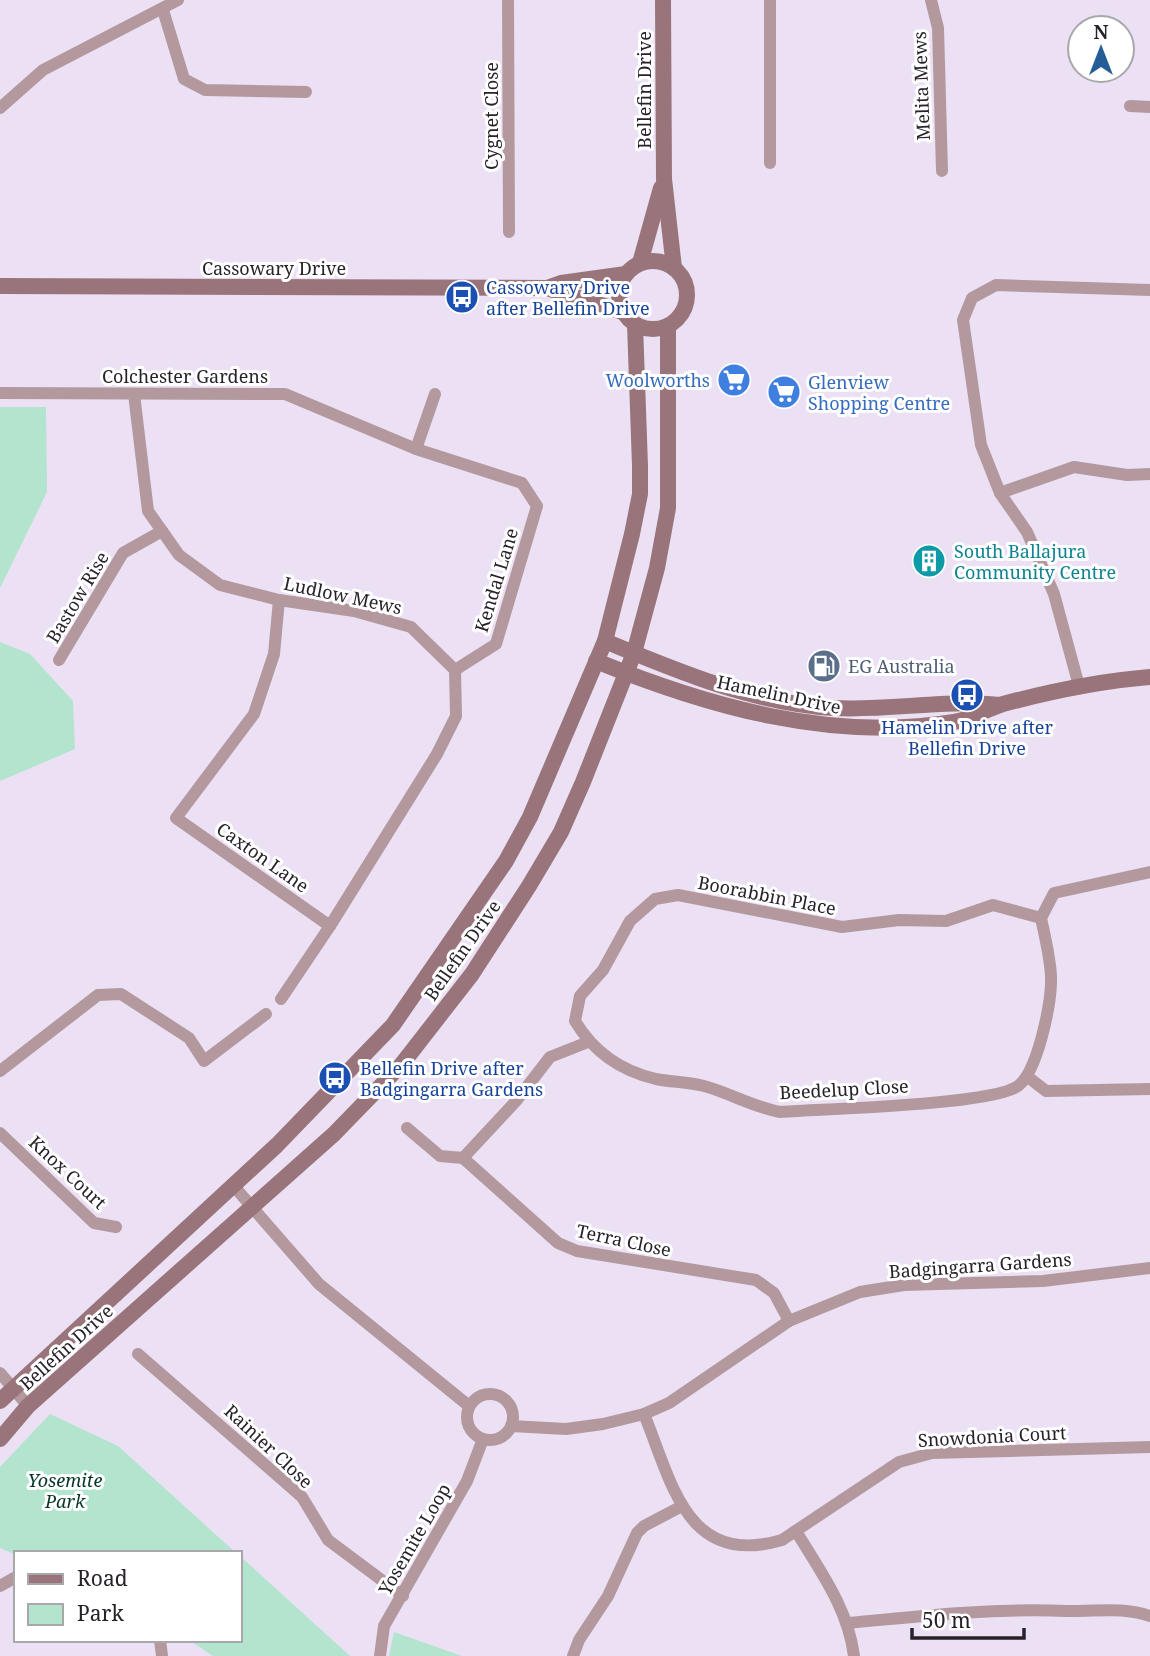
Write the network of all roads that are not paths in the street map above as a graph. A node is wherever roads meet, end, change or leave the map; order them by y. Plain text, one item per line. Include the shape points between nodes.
1 (178, 0) edge
2 (508, 0) edge
3 (663, 0) edge
4 (770, 0) edge
5 (931, 0) edge
6 (163, 9) junction
7 (306, 92) dead end
8 (1130, 106) dead end
9 (1150, 107) edge
10 (0, 108) edge
11 (770, 163) dead end
12 (942, 171) dead end
13 (664, 179) junction
14 (509, 232) dead end
15 (640, 263) junction
16 (674, 268) junction
17 (626, 274) junction
18 (0, 286) edge
19 (547, 288) junction
20 (1150, 290) edge
21 (623, 312) junction
22 (635, 324) junction
23 (667, 326) junction
24 (0, 393) edge
25 (134, 394) junction
26 (435, 394) dead end
27 (416, 449) junction
28 (1150, 474) edge
29 (522, 483) joint
30 (1000, 493) junction
31 (162, 531) junction
32 (279, 600) junction
33 (605, 641) junction
34 (634, 653) junction
35 (59, 660) dead end
36 (596, 661) junction
37 (455, 670) junction
38 (626, 673) junction
39 (1150, 677) edge
40 (1079, 686) junction
41 (999, 705) junction
42 (1150, 872) edge
43 (1041, 918) junction
44 (330, 926) junction
45 (281, 999) dead end
46 (266, 1014) dead end
47 (587, 1042) junction
48 (0, 1071) edge
49 (1028, 1077) junction
50 (1150, 1089) edge
51 (407, 1128) dead end
52 (0, 1133) edge
53 (463, 1157) junction
54 (232, 1184) junction
55 (253, 1206) junction
56 (116, 1227) dead end
57 (1150, 1268) edge
58 (789, 1321) junction
59 (138, 1354) dead end
60 (0, 1373) edge
61 (12, 1387) junction
62 (0, 1401) edge
63 (28, 1406) junction
64 (469, 1406) junction
65 (645, 1414) junction
66 (511, 1426) junction
67 (0, 1439) edge
68 (483, 1439) junction
69 (1150, 1447) edge
70 (682, 1506) junction
71 (796, 1531) junction
72 (402, 1596) junction
73 (1150, 1616) edge
74 (848, 1623) junction
75 (380, 1656) edge
76 (573, 1656) edge
77 (854, 1656) edge

1 - 6 street
2 - 14 street, Cygnet Close
3 - 13 main road, Bellefin Drive
4 - 11 street
5 - 12 street, Melita Mews via 938,28
6 - 7 street via 184,79 205,90
6 - 10 street via 43,70
8 - 9 street
13 - 15 main road, Bellefin Drive
13 - 16 main road, Bellefin Drive
15 - 16 main road via 655,261
15 - 17 main road
16 - 23 main road via 687,289 687,304 680,317
17 - 19 main road, Cassowary Drive
17 - 21 main road via 619,293
18 - 19 main road, Cassowary Drive
19 - 21 main road, Cassowary Drive
20 - 30 street via 996,285 972,298 963,320 981,445
21 - 22 main road
22 - 23 main road via 657,329
22 - 33 main road, Bellefin Drive via 640,494
23 - 34 main road, Bellefin Drive via 668,508
24 - 25 street, Colchester Gardens
25 - 27 street, Colchester Gardens via 285,394
25 - 31 street, Ludlow Mews via 148,511
26 - 27 street
27 - 29 street, Colchester Gardens
28 - 30 street via 1074,467
29 - 37 street, Kendal Lane via 537,506 496,644
30 - 40 street via 1027,531 1054,594
31 - 32 street, Ludlow Mews via 179,555 220,585
31 - 35 street, Bastow Rise via 123,553
32 - 37 street, Ludlow Mews via 354,611 411,627
32 - 44 street, Caxton Lane via 274,654 254,714 176,818
33 - 34 main road, Hamelin Drive
33 - 36 main road, Bellefin Drive
34 - 38 main road, Bellefin Drive
34 - 41 main road, Hamelin Drive via 768,698 812,705 862,709 968,701
36 - 38 main road, Hamelin Drive
36 - 54 main road, Bellefin Drive via 530,817 506,861 400,1014
37 - 44 street via 456,716
38 - 41 main road, Hamelin Drive via 724,705 836,727 890,729 954,722 972,719
38 - 55 main road, Bellefin Drive via 561,832 472,974 401,1064 334,1134
39 - 40 main road, Hamelin Drive
40 - 41 main road, Hamelin Drive
42 - 43 street via 1054,893
43 - 47 street, Boorabbin Place via 993,905 946,921 899,920 842,927 678,895 655,899 630,921 603,970 580,996 575,1021
43 - 49 street via 1051,978
44 - 45 street
46 - 48 street via 204,1060 189,1038 121,994 98,995
47 - 49 street, Beedelup Close via 619,1066 653,1078 703,1086 780,1112 971,1099 1015,1088
47 - 53 street via 550,1057
49 - 50 street via 1046,1091
51 - 53 street, Terra Close via 440,1156
52 - 56 street, Knox Court via 94,1223
53 - 58 street, Terra Close via 558,1243 577,1251 756,1280 774,1293
54 - 55 street
54 - 61 main road, Bellefin Drive
55 - 63 main road, Bellefin Drive
55 - 64 street via 318,1284
57 - 58 street, Badgingarra Gardens via 1043,1281 904,1285 860,1293
58 - 65 street, Badgingarra Gardens via 680,1396
59 - 72 street, Rainier Close via 302,1497 328,1540
60 - 61 street
61 - 62 main road, Bellefin Drive
61 - 63 street
63 - 67 main road, Bellefin Drive
64 - 66 street via 480,1396 496,1395 508,1404
64 - 68 street via 470,1430
65 - 66 street, Badgingarra Gardens via 566,1429
65 - 70 street, Snowdonia Court
66 - 68 street via 499,1438
68 - 72 street, Yosemite Loop via 467,1481
69 - 71 street, Snowdonia Court via 914,1456
70 - 71 street, Snowdonia Court via 699,1529 727,1543 763,1546
70 - 76 street via 637,1533
71 - 74 street
72 - 75 street, Yosemite Loop via 384,1626
73 - 74 street via 1123,1608 1032,1608
74 - 77 street

